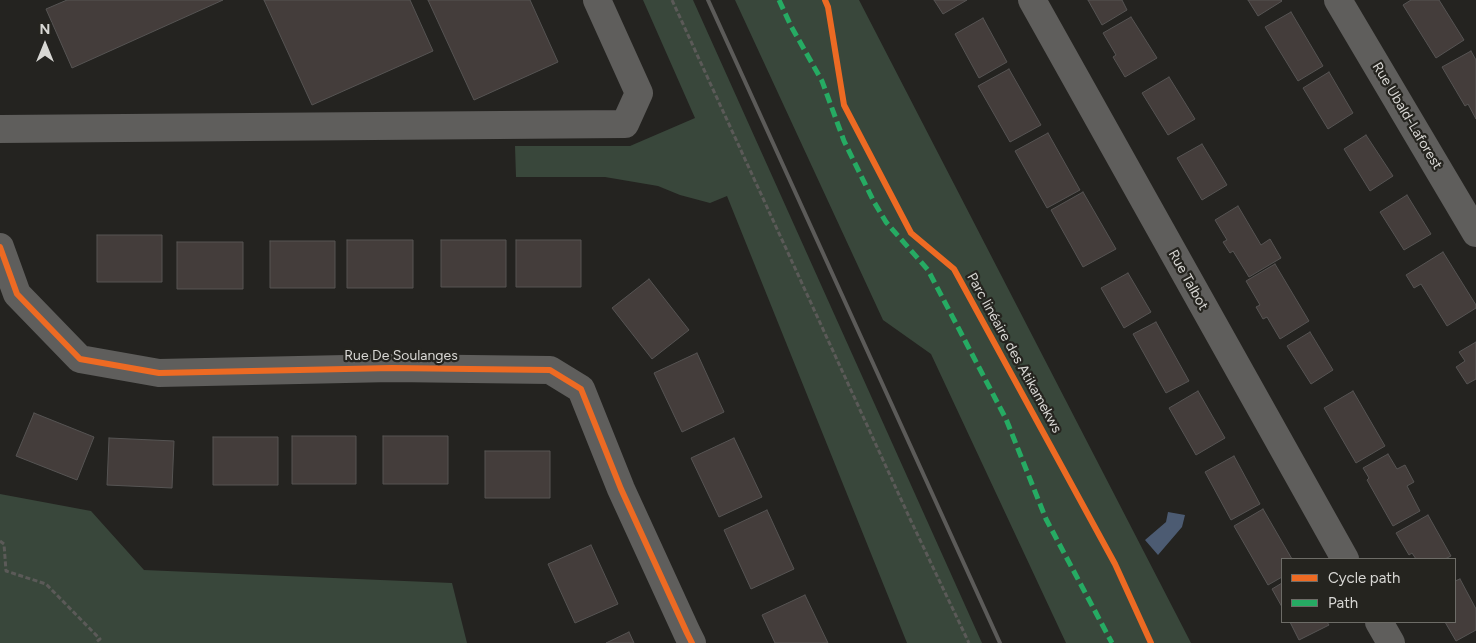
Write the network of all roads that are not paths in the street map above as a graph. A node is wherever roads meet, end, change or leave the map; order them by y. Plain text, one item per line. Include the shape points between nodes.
1 (598, 0) edge
2 (1032, 0) edge
3 (1338, 0) edge
4 (0, 129) edge
5 (1476, 233) edge
6 (0, 248) edge
7 (1344, 558) edge
8 (1381, 623) edge
9 (692, 643) edge
10 (1391, 643) edge

1 - 4 street via 640,93 625,124
2 - 7 street, Rue Talbot
3 - 5 street, Rue Ubald-Laforest
6 - 9 street, Rue De Soulanges via 17,294 80,359 159,373 392,368 550,370 581,389 621,489
8 - 10 street

